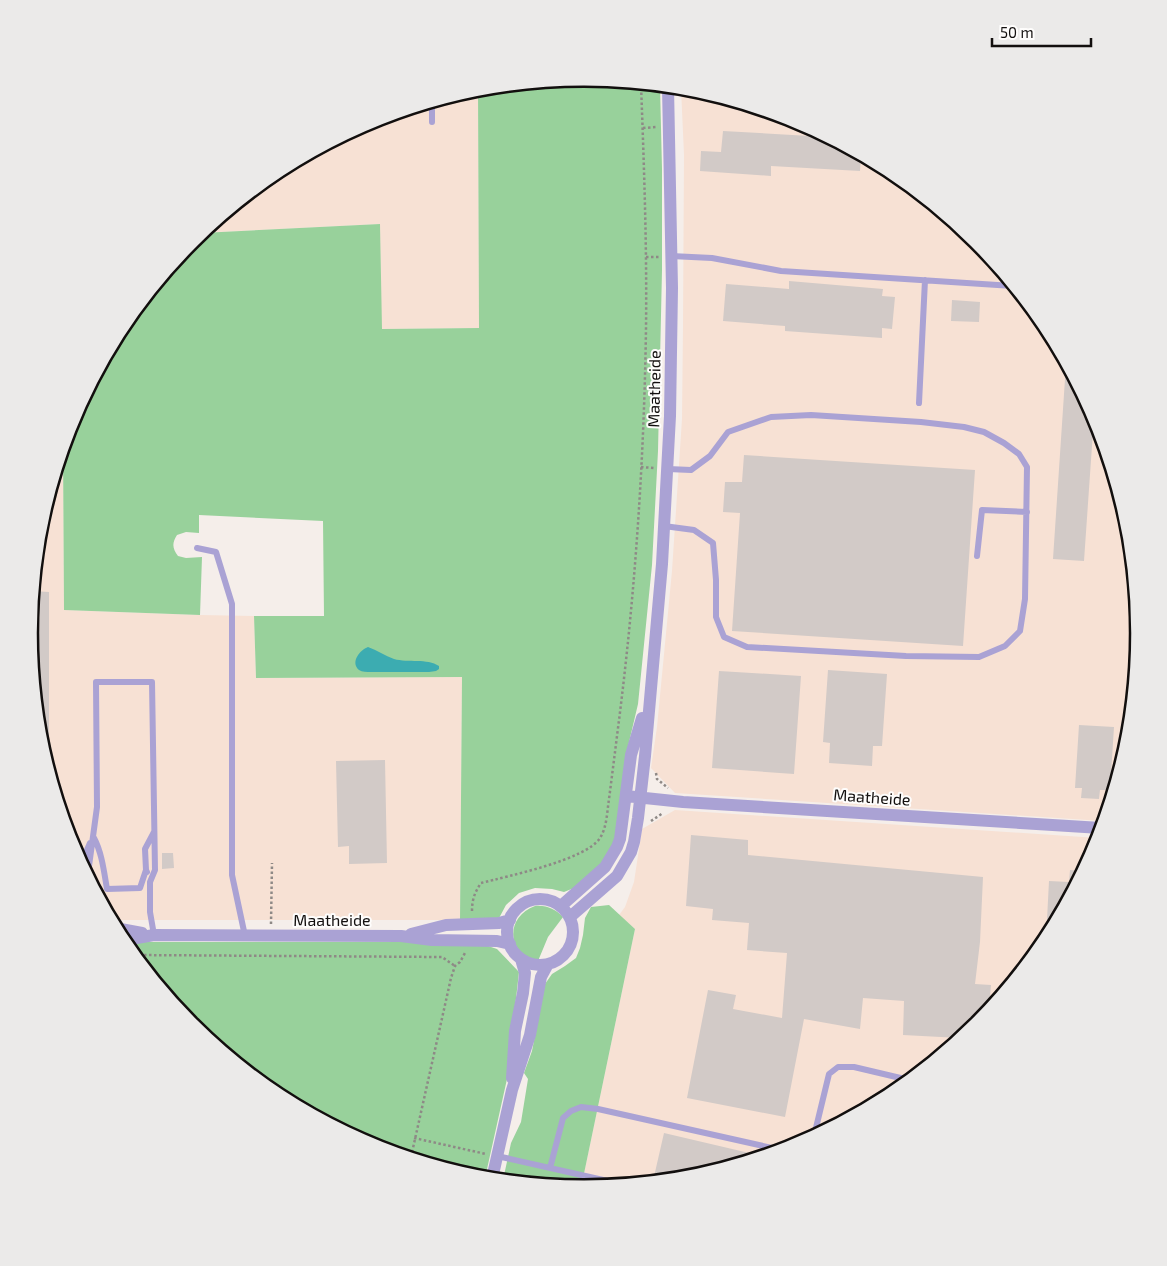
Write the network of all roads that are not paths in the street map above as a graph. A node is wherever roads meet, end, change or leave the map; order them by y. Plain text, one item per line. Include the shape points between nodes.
1 (668, 94) edge
2 (432, 109) edge
3 (432, 122) dead end
4 (672, 256) junction
5 (925, 280) junction
6 (1004, 285) edge
7 (919, 403) dead end
8 (668, 469) junction
9 (1027, 512) junction
10 (664, 526) junction
11 (197, 548) dead end
12 (977, 556) dead end
13 (650, 691) junction
14 (626, 796) junction
15 (640, 798) junction
16 (1094, 828) edge
17 (154, 831) junction
18 (93, 837) junction
19 (85, 855) edge
20 (89, 864) edge
21 (146, 870) junction
22 (151, 880) junction
23 (561, 906) junction
24 (570, 918) junction
25 (510, 920) junction
26 (154, 935) junction
27 (245, 936) junction
28 (401, 936) junction
29 (131, 938) edge
30 (510, 944) junction
31 (521, 959) junction
32 (548, 964) junction
33 (900, 1078) edge
34 (512, 1090) junction
35 (816, 1127) edge
36 (767, 1147) edge
37 (497, 1156) junction
38 (550, 1168) junction
39 (494, 1171) edge
40 (597, 1179) edge

1 - 4 street, Maatheide
2 - 3 lane
4 - 5 lane via 712,258 781,271
4 - 8 street, Maatheide
5 - 6 lane
5 - 7 lane
8 - 9 lane via 692,470 710,456 728,432 771,417 811,415 964,427 984,432 1019,454 1028,467
8 - 10 street, Maatheide
9 - 10 lane via 1025,599 1020,631 1005,646 979,657 747,647 724,637 716,617 713,543 694,530
9 - 12 lane via 982,510
10 - 13 street, Maatheide
11 - 27 lane via 216,552 232,604 232,875
13 - 14 street, Maatheide via 631,756
13 - 15 street, Maatheide
14 - 15 street, Maatheide
14 - 23 street, Maatheide via 620,839 606,867
15 - 16 street, Maatheide
15 - 24 street, Maatheide via 634,842 617,876
17 - 18 lane via 152,682 96,682 97,808
17 - 21 lane via 146,849
17 - 22 lane via 155,870
18 - 19 lane
18 - 20 lane
18 - 21 lane via 104,867 107,889 140,888
21 - 22 lane
22 - 26 lane via 150,912
23 - 24 street
23 - 25 street via 540,899 529,901 520,906
24 - 32 street via 573,937 570,946 561,958
25 - 28 street via 446,926
25 - 30 street via 507,936
26 - 27 street, Maatheide
26 - 29 street, Maatheide
27 - 28 street, Maatheide
28 - 30 street, Maatheide
30 - 31 street
31 - 32 street via 538,965
31 - 34 street via 525,973 515,1030
32 - 34 street via 541,977 530,1035
33 - 35 lane via 838,1067 829,1074
34 - 37 street
36 - 38 lane via 581,1107 562,1118
37 - 38 lane
37 - 39 street
38 - 40 lane

